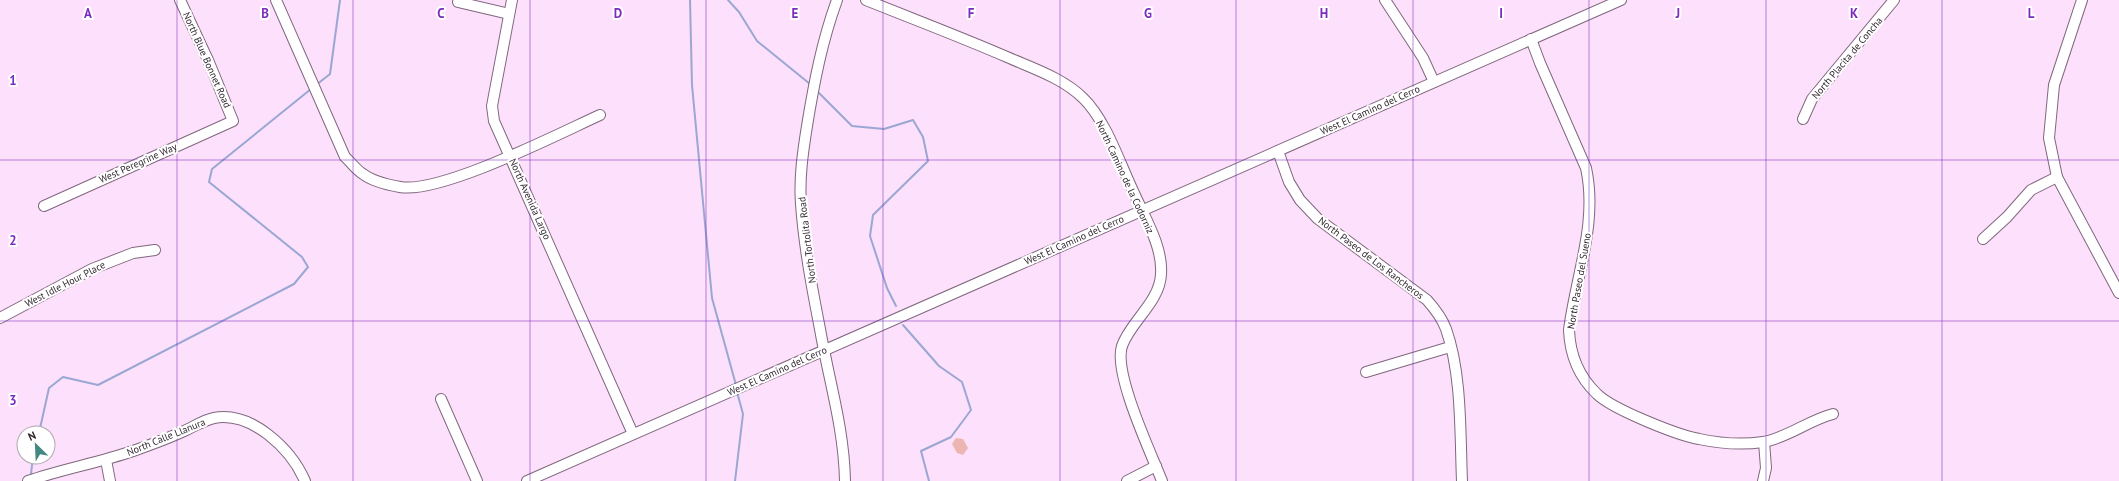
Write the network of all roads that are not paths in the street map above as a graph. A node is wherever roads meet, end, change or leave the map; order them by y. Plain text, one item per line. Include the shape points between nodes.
1 (180, 0) edge
2 (276, 0) edge
3 (512, 0) edge
4 (837, 0) edge
5 (866, 0) edge
6 (1385, 0) edge
7 (1621, 0) edge
8 (1894, 0) edge
9 (2082, 0) edge
10 (458, 2) dead end
11 (509, 14) junction
12 (1531, 39) junction
13 (1434, 82) junction
14 (600, 115) dead end
15 (1803, 119) dead end
16 (233, 121) joint
17 (1278, 150) junction
18 (510, 155) junction
19 (2057, 177) junction
20 (44, 206) dead end
21 (1141, 211) junction
22 (1983, 238) dead end
23 (156, 250) dead end
24 (2119, 293) edge
25 (0, 318) edge
26 (1450, 347) junction
27 (824, 350) junction
28 (1366, 372) dead end
29 (441, 398) dead end
30 (1833, 414) dead end
31 (633, 434) junction
32 (1764, 442) junction
33 (106, 460) junction
34 (1156, 466) junction
35 (28, 481) edge
36 (110, 481) edge
37 (305, 481) edge
38 (477, 481) edge
39 (527, 481) edge
40 (844, 481) edge
41 (1127, 481) edge
42 (1162, 481) edge
43 (1462, 481) edge
44 (1764, 481) edge

1 - 16 street, North Blue Bonnet Road
2 - 18 street, North Avenida Largo via 345,157 363,174 401,188 428,185 455,178
3 - 11 street
4 - 27 street, North Tortolita Road via 817,66 803,154 801,203
5 - 21 street, North Camino de la Codorniz via 1030,67 1074,90 1093,110 1100,122
6 - 13 street via 1423,58
7 - 12 street, West El Camino del Cerro
8 - 15 street, North Placita de Concha via 1812,99
9 - 19 street via 2054,85 2049,138
10 - 11 street
11 - 18 street via 492,106 494,120
12 - 13 street, West El Camino del Cerro
12 - 32 street, North Paseo del Sueno via 1586,168 1590,186 1589,227 1570,330 1570,346 1576,367 1597,395 1615,408 1699,439
13 - 17 street, West El Camino del Cerro
14 - 18 street
16 - 20 street, West Peregrine Way
17 - 21 street, West El Camino del Cerro
17 - 26 street, North Paseo de Los Rancheros via 1289,182 1300,200 1318,219 1428,300 1446,329
18 - 31 street, North Avenida Largo
19 - 22 street via 2031,190 2007,217
19 - 24 street
21 - 27 street, West El Camino del Cerro
21 - 34 street, North Camino de la Codorniz via 1160,258 1161,275 1148,306 1122,347 1121,368
23 - 25 street, West Idle Hour Place via 133,254 92,269
26 - 28 street
26 - 43 street, North Paseo de Los Rancheros via 1456,374
27 - 31 street, West El Camino del Cerro
27 - 40 street, North Tortolita Road via 837,406 844,457
29 - 38 street
30 - 32 street, North Paseo del Sueno
31 - 39 street, West El Camino del Cerro
32 - 44 street
33 - 35 street, North Calle Llanura
33 - 36 street
33 - 37 street, North Calle Llanura via 165,440 214,418 242,419 277,441
34 - 41 street
34 - 42 street, North Camino de la Codorniz

